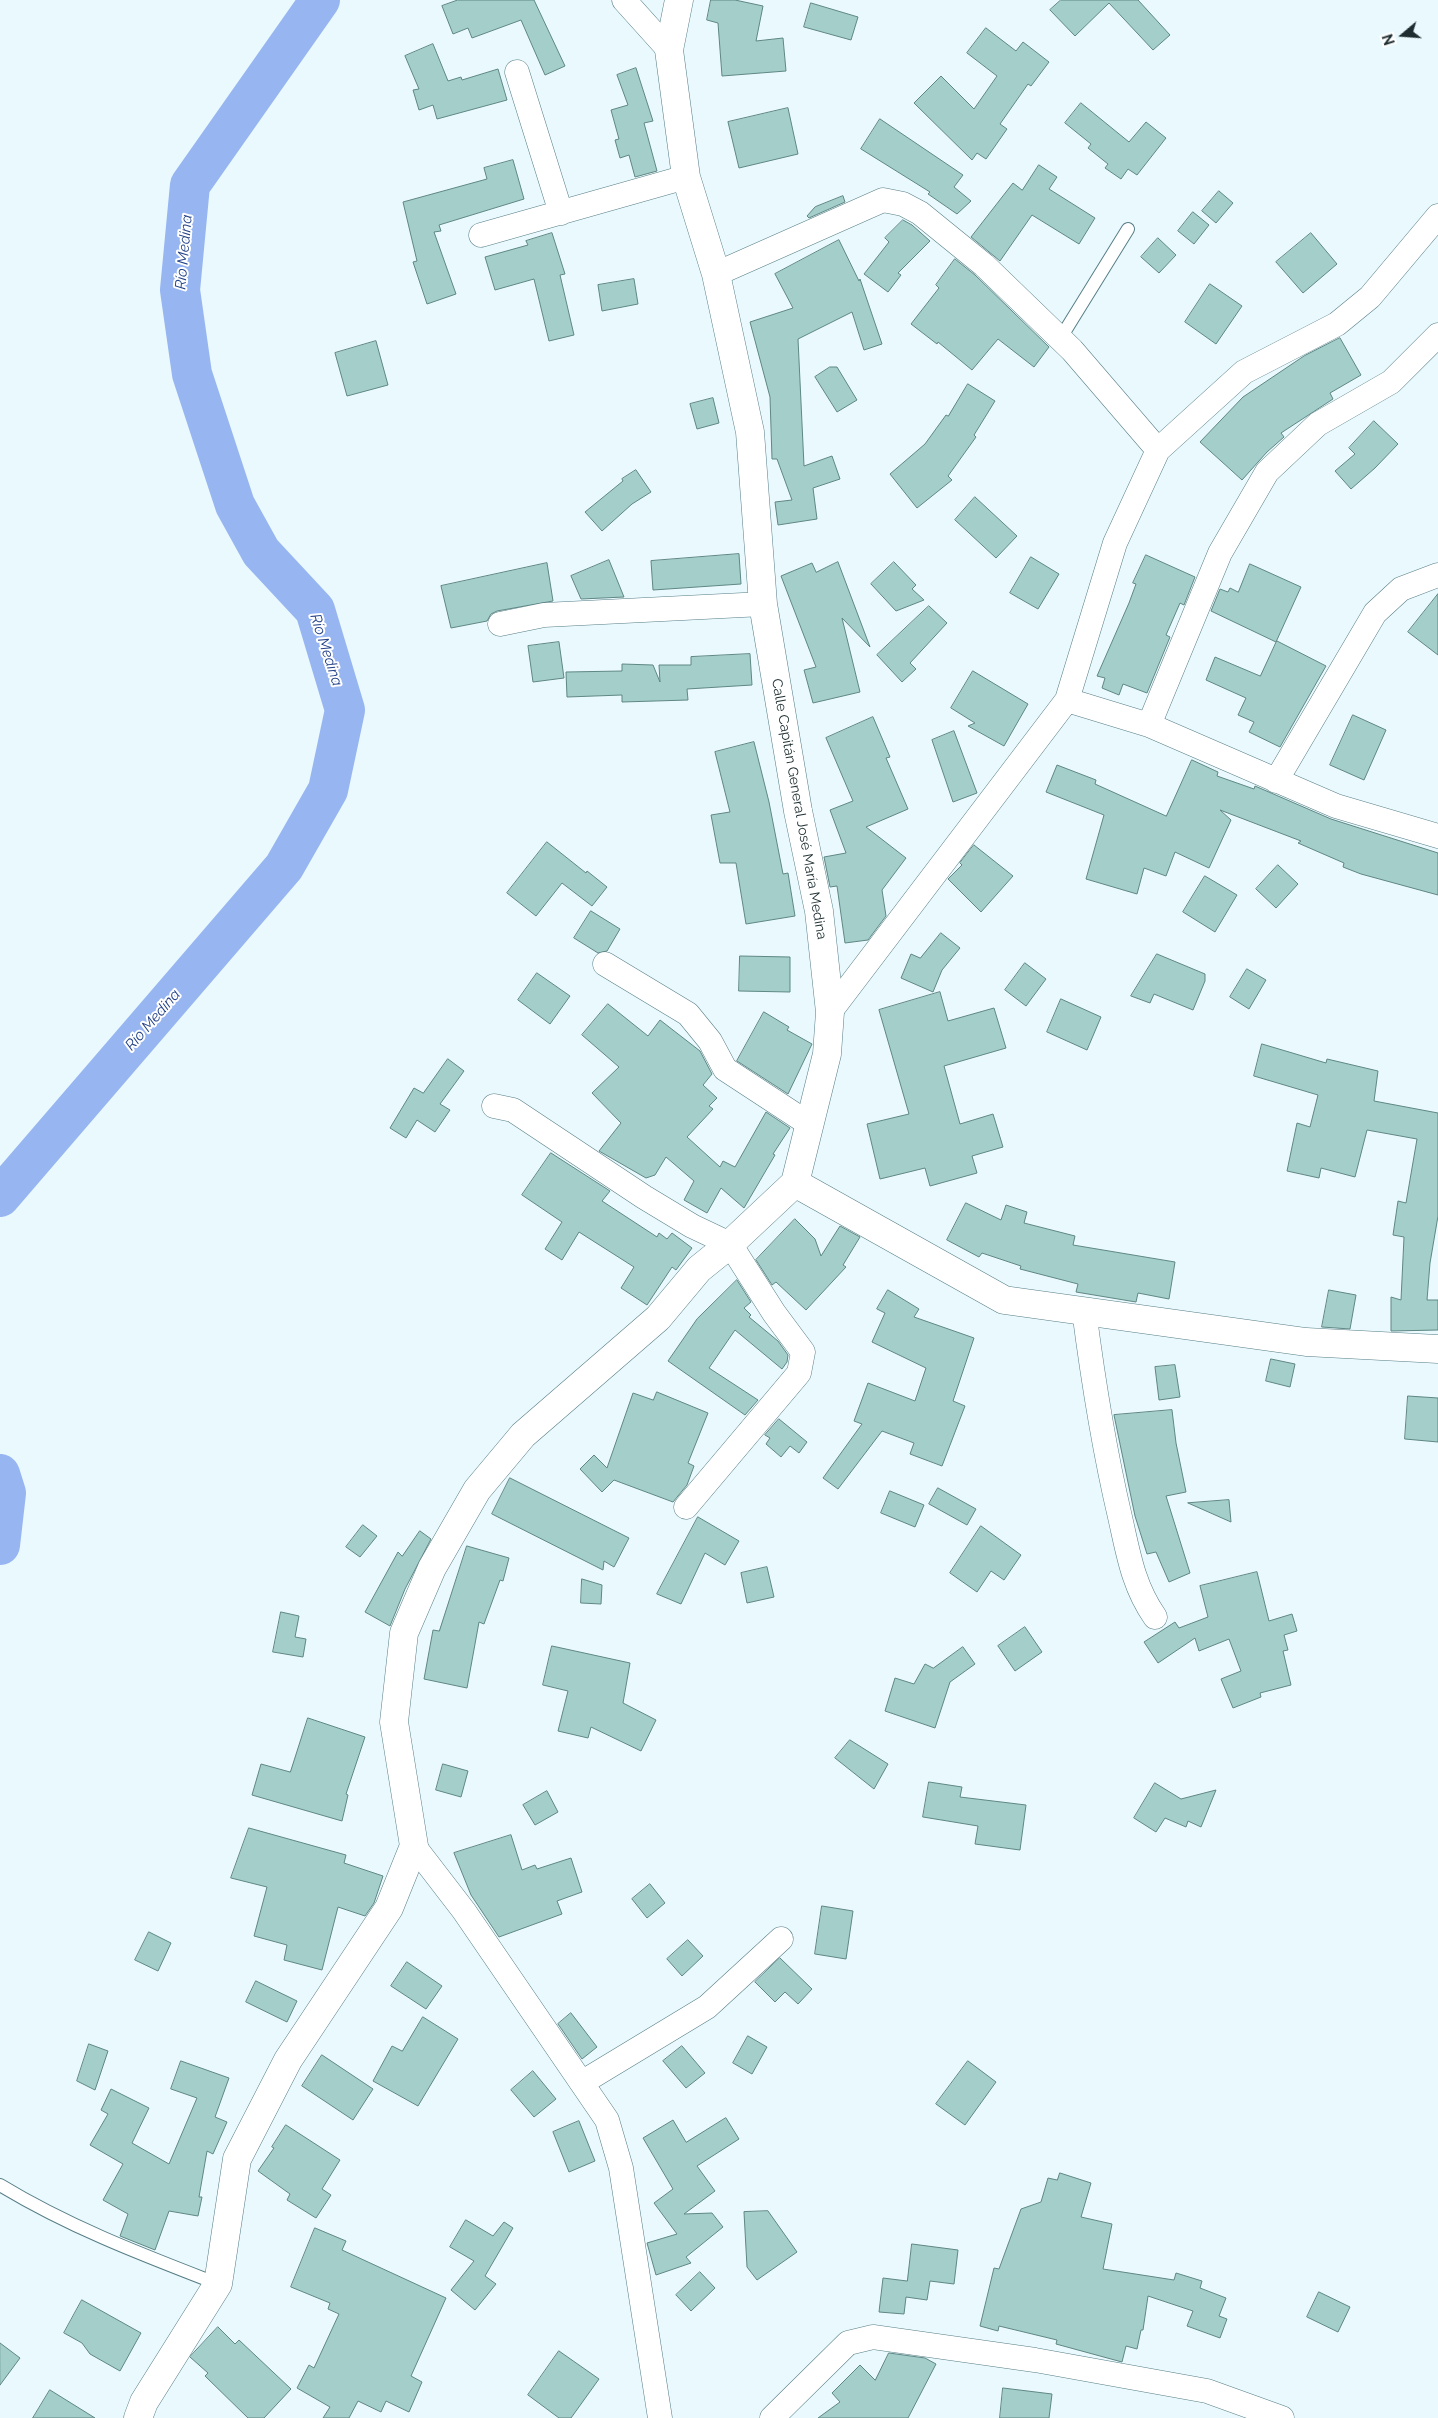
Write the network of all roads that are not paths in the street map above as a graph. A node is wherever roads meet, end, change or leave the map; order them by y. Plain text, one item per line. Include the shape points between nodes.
1 (624, 0) edge
2 (679, 0) edge
3 (669, 50) junction
4 (517, 72) dead end
5 (686, 177) junction
6 (561, 213) junction
7 (1438, 216) edge
8 (1128, 229) dead end
9 (481, 235) dead end
10 (716, 274) junction
11 (1438, 335) edge
12 (1060, 339) junction
13 (1158, 450) junction
14 (1438, 575) edge
15 (763, 604) junction
16 (500, 624) dead end
17 (1067, 700) junction
18 (1149, 725) junction
19 (1276, 781) junction
20 (1438, 836) edge
21 (605, 964) dead end
22 (830, 1012) junction
23 (494, 1106) dead end
24 (810, 1124) junction
25 (795, 1183) junction
26 (730, 1244) junction
27 (1084, 1310) junction
28 (1438, 1349) edge
29 (686, 1507) dead end
30 (1155, 1616) dead end
31 (414, 1846) junction
32 (781, 1939) dead end
33 (583, 2082) junction
34 (0, 2185) edge
35 (218, 2284) junction
36 (144, 2416) edge
37 (660, 2418) edge
38 (772, 2418) edge
39 (1282, 2418) edge

1 - 3 street
2 - 3 street, Calle Capitán General José María Medina
3 - 5 street, Calle Capitán General José María Medina
4 - 6 street
5 - 6 street
5 - 10 street, Calle Capitán General José María Medina
6 - 9 street
7 - 13 street via 1363,303 1337,324 1244,372
8 - 12 lane
10 - 12 street via 883,200 890,201 920,213 984,265
10 - 15 street, Calle Capitán General José María Medina via 750,432
11 - 18 street via 1391,382 1318,424 1267,472 1220,553
12 - 13 street
13 - 17 street via 1116,543
14 - 19 street via 1400,589 1375,612
15 - 16 street via 544,615
15 - 22 street, Calle Capitán General José María Medina via 798,811 819,911
17 - 18 street
17 - 22 street
18 - 19 street
19 - 20 street via 1336,806
21 - 24 street via 688,1014 710,1041 725,1070
22 - 24 street, Calle Capitán General José María Medina via 827,1054
23 - 26 street via 513,1110 692,1226
24 - 25 street, Calle Capitán General José María Medina
25 - 26 street
25 - 27 street via 1004,1300
26 - 29 street via 803,1352 799,1373
26 - 31 street via 699,1269 658,1318 523,1435 477,1490 432,1568 404,1633 394,1722
27 - 28 street via 1306,1342
27 - 30 street via 1105,1454 1134,1580
31 - 33 street via 464,1911
31 - 35 street via 389,1908 288,2060 237,2160
32 - 33 street via 707,2007
33 - 37 street via 607,2120 621,2168
34 - 35 lane via 39,2209 113,2244
35 - 36 street via 144,2402
38 - 39 street via 848,2343 873,2337 1036,2360 1207,2391

